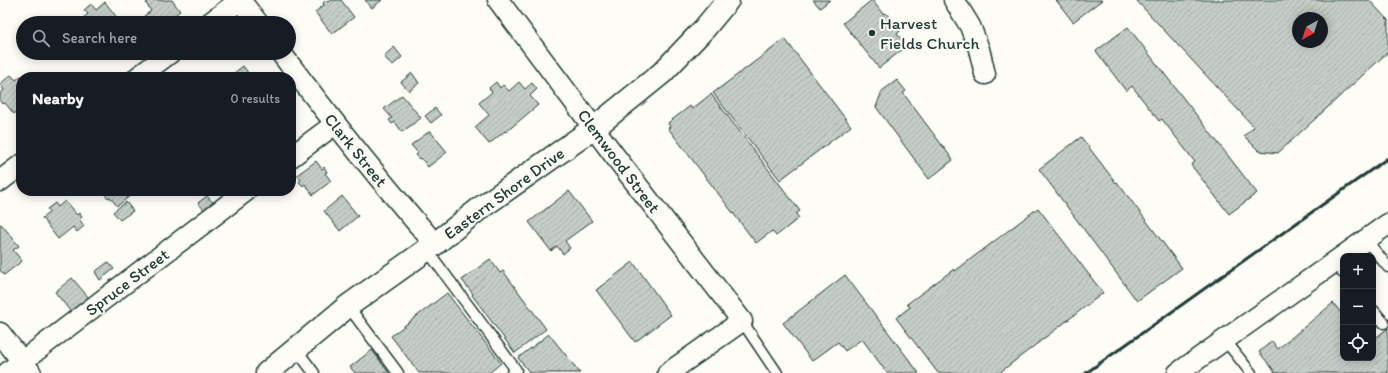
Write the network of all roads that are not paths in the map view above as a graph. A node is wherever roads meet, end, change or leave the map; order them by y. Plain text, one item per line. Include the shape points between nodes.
1 (240, 0) edge
2 (498, 0) edge
3 (728, 0) edge
4 (954, 0) edge
5 (219, 16) edge
6 (253, 16) edge
7 (161, 60) edge
8 (285, 60) edge
9 (145, 72) edge
10 (295, 72) edge
11 (296, 74) edge
12 (985, 74) dead end
13 (335, 124) junction
14 (594, 128) junction
15 (296, 153) edge
16 (16, 169) edge
17 (0, 181) edge
18 (240, 196) edge
19 (1388, 224) edge
20 (1366, 240) junction
21 (431, 247) junction
22 (1388, 267) edge
23 (1338, 268) edge
24 (348, 306) junction
25 (1376, 314) edge
26 (742, 321) junction
27 (1384, 323) dead end
28 (0, 333) edge
29 (1225, 340) junction
30 (296, 349) junction
31 (20, 369) edge
32 (267, 373) edge
33 (314, 373) edge
34 (398, 373) edge
35 (512, 373) edge
36 (668, 373) edge
37 (777, 373) edge
38 (1178, 373) edge
39 (1252, 373) edge

1 - 5 street
1 - 6 street
2 - 14 street, Clemwood Street
3 - 14 street, Eastern Shore Drive via 704,30 662,73
4 - 12 street via 970,26 979,48
7 - 9 street
8 - 10 street, Clark Street
11 - 13 street, Clark Street
13 - 15 street
13 - 21 street, Clark Street
14 - 21 street, Eastern Shore Drive via 479,209
14 - 26 street, Clemwood Street
16 - 17 street
18 - 31 street, Spruce Street
19 - 20 street
20 - 22 lane
20 - 23 street
21 - 24 street, Eastern Shore Drive
21 - 35 lane via 516,370
23 - 29 street
24 - 30 street, Eastern Shore Drive
24 - 34 lane
25 - 27 lane
26 - 36 street
26 - 37 lane
28 - 31 street
29 - 38 street
29 - 39 lane
30 - 32 street, Eastern Shore Drive
30 - 33 lane

